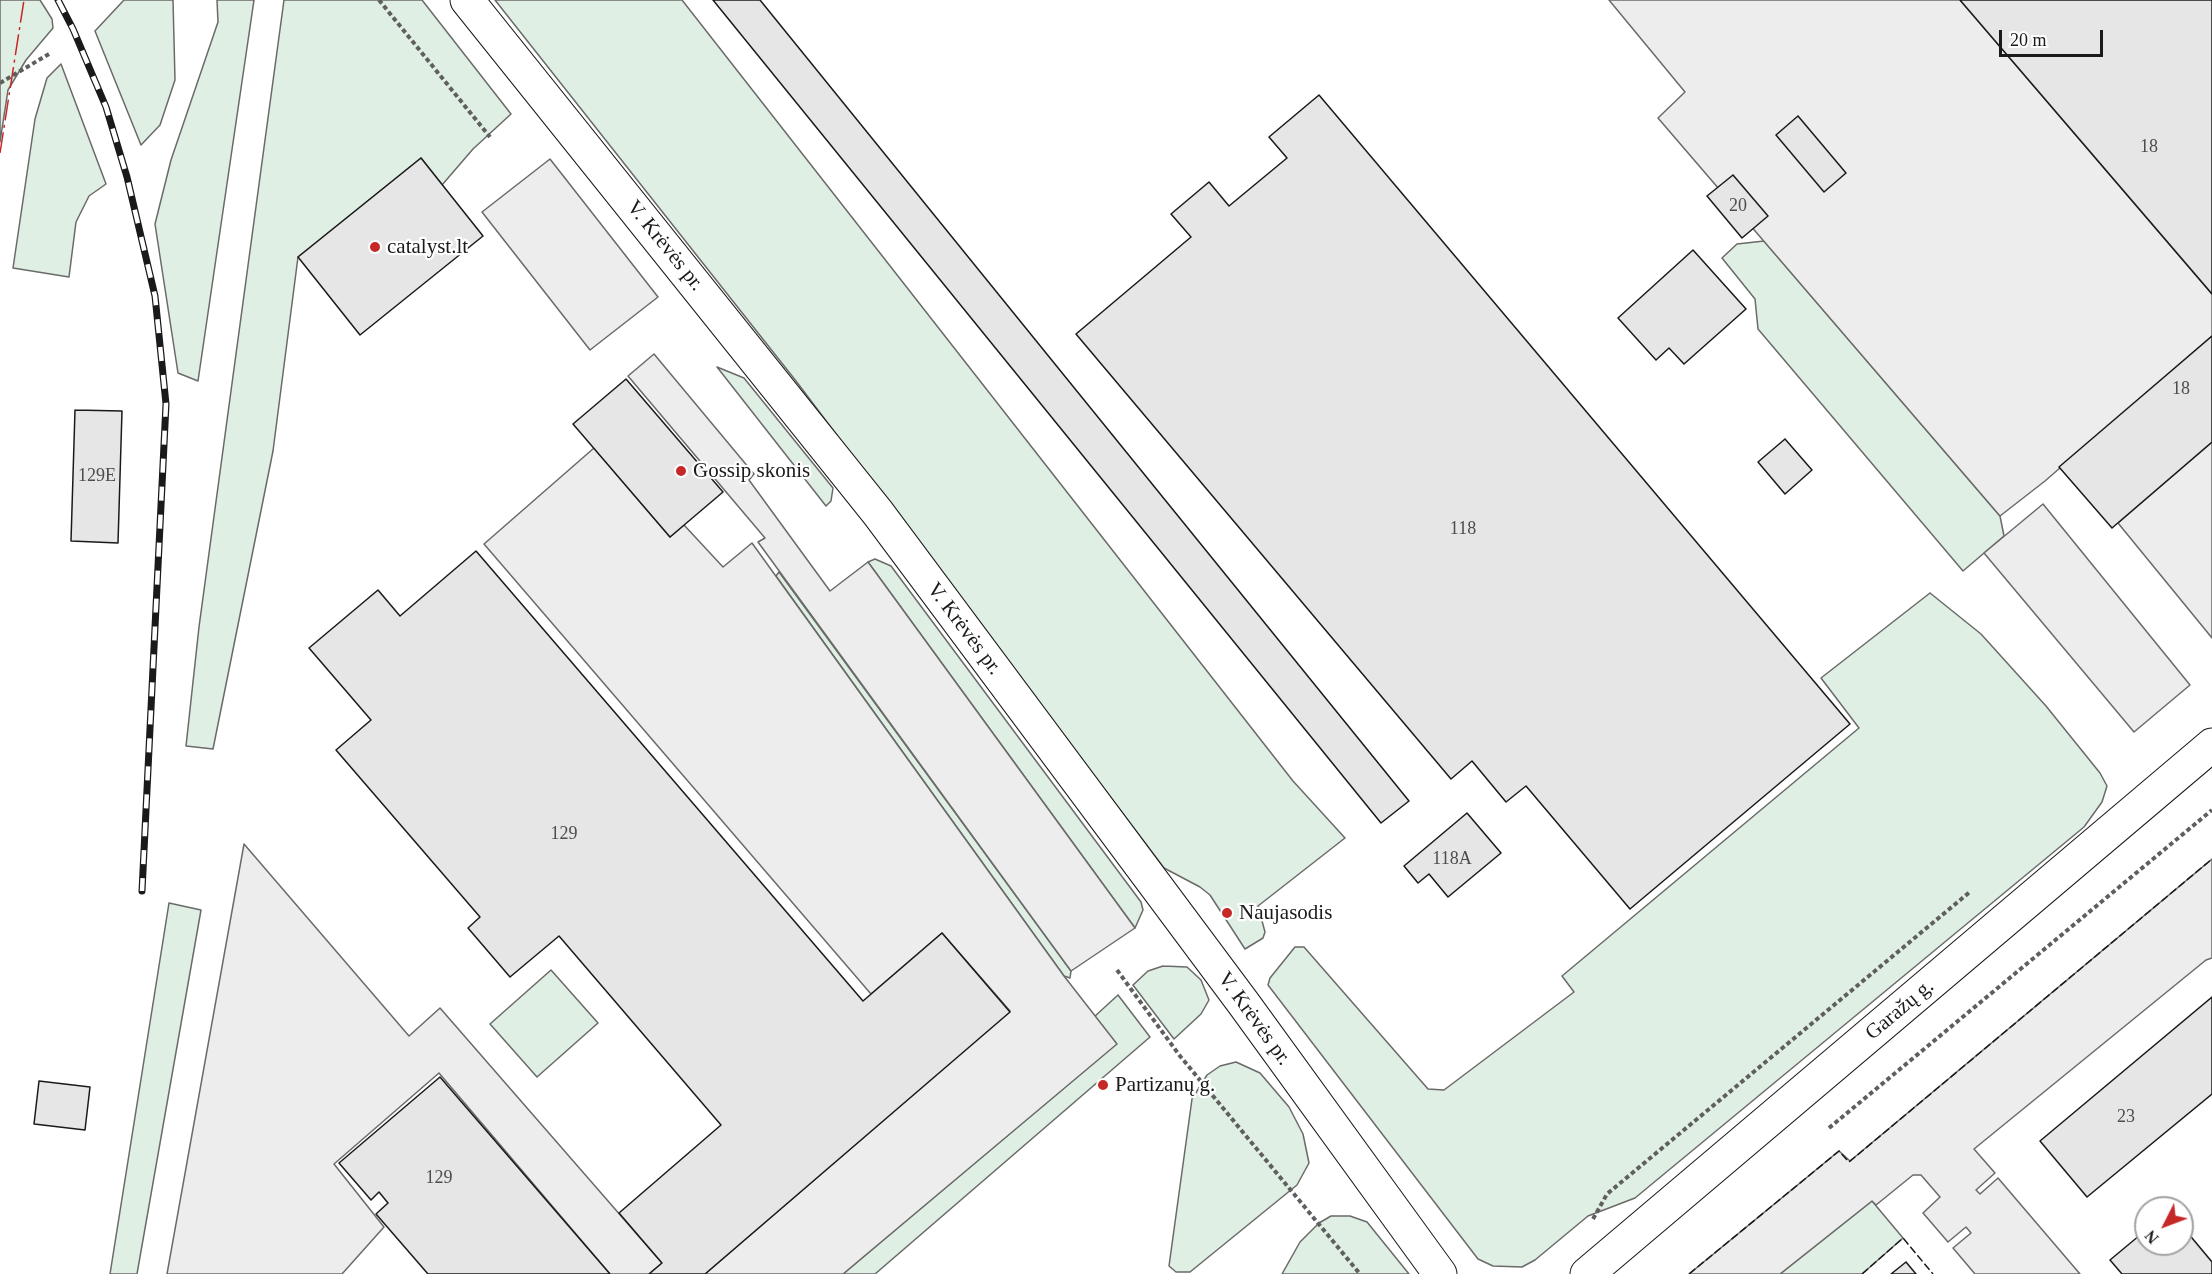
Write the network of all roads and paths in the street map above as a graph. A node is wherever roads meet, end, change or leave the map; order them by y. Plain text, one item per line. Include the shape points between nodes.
1 (379, 0) edge
2 (467, 0) edge
3 (49, 54) dead end
4 (0, 83) edge
5 (490, 137) dead end
6 (2212, 745) edge
7 (2212, 810) edge
8 (1971, 891) dead end
9 (1116, 970) dead end
10 (1829, 1128) dead end
11 (1593, 1219) dead end
12 (1360, 1274) edge
13 (1440, 1274) edge
14 (1587, 1274) edge

1 - 5 path
2 - 13 street, V. Krėvės pr. via 878,513
3 - 4 path
6 - 14 street, Garažų g.
7 - 10 path
8 - 11 path via 1607,1194
9 - 12 path via 1180,1056

